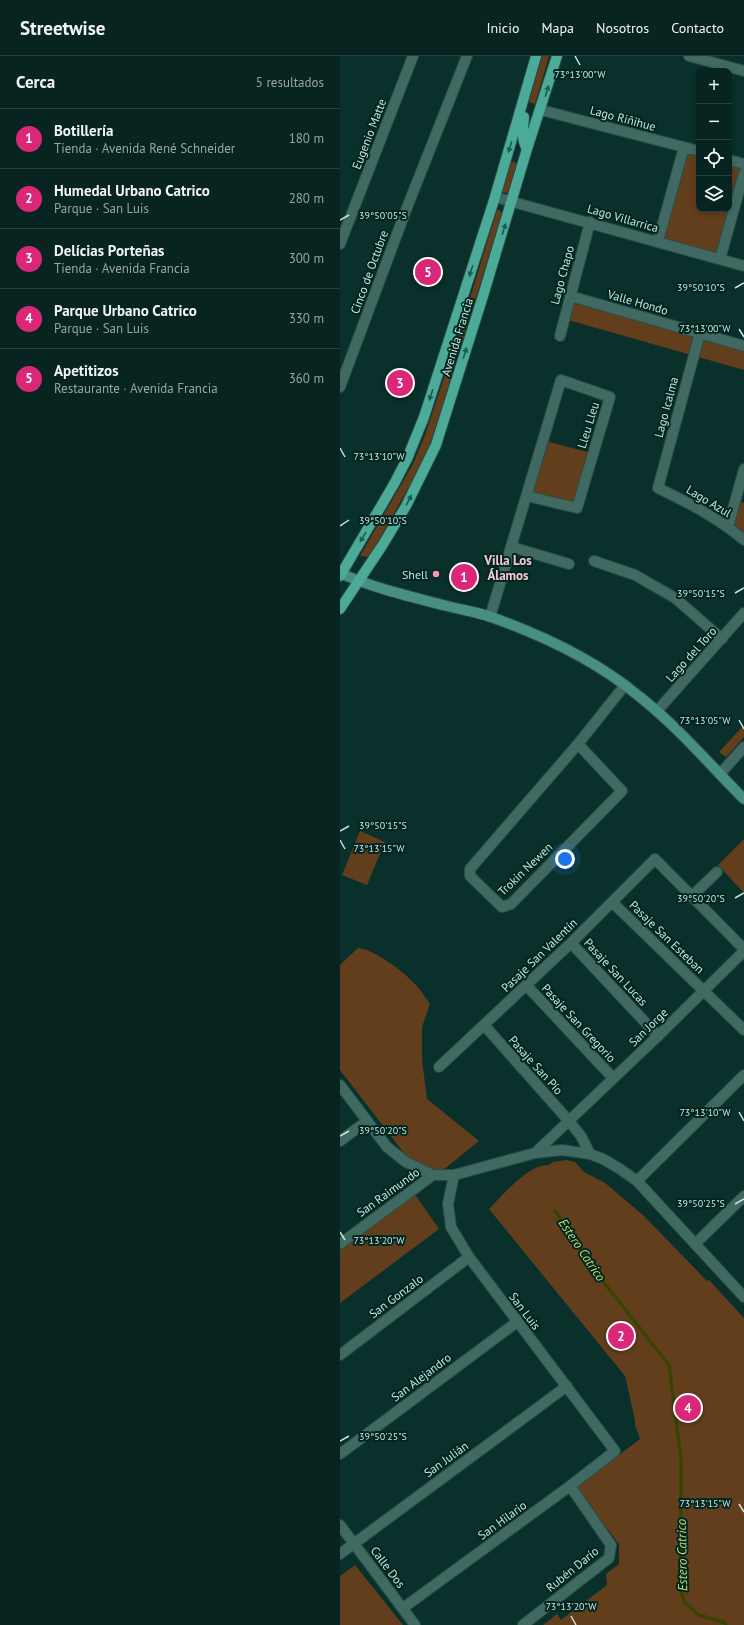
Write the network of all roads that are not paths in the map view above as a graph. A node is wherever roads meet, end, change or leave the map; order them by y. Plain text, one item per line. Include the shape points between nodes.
1 (413, 56) edge
2 (467, 56) edge
3 (536, 56) edge
4 (557, 56) edge
5 (689, 56) edge
6 (744, 71) edge
7 (525, 99) junction
8 (541, 110) junction
9 (684, 147) junction
10 (527, 149) junction
11 (696, 150) edge
12 (732, 161) edge
13 (744, 164) edge
14 (744, 173) edge
15 (495, 197) junction
16 (512, 201) junction
17 (590, 222) junction
18 (658, 241) junction
19 (340, 244) edge
20 (720, 259) junction
21 (744, 266) edge
22 (570, 296) junction
23 (700, 333) junction
24 (560, 336) dead end
25 (744, 346) edge
26 (340, 387) edge
27 (744, 469) edge
28 (658, 488) joint
29 (526, 496) junction
30 (728, 527) junction
31 (744, 540) edge
32 (512, 547) junction
33 (594, 561) dead end
34 (569, 564) dead end
35 (340, 575) edge
36 (359, 581) junction
37 (340, 608) edge
38 (744, 614) edge
39 (490, 617) junction
40 (722, 639) junction
41 (625, 685) junction
42 (658, 712) junction
43 (578, 744) junction
44 (744, 747) edge
45 (720, 774) junction
46 (744, 799) edge
47 (717, 872) dead end
48 (692, 896) junction
49 (612, 902) junction
50 (571, 943) junction
51 (744, 950) edge
52 (526, 985) junction
53 (704, 991) junction
54 (484, 1025) junction
55 (744, 1030) edge
56 (658, 1036) junction
57 (439, 1067) dead end
58 (744, 1075) edge
59 (613, 1078) junction
60 (340, 1085) edge
61 (367, 1121) junction
62 (569, 1121) junction
63 (340, 1141) edge
64 (535, 1153) junction
65 (590, 1154) junction
66 (433, 1175) junction
67 (454, 1175) junction
68 (638, 1181) junction
69 (744, 1196) edge
70 (340, 1244) edge
71 (696, 1244) junction
72 (469, 1258) junction
73 (744, 1297) edge
74 (517, 1322) junction
75 (340, 1355) edge
76 (567, 1386) junction
77 (615, 1451) joint
78 (340, 1454) edge
79 (570, 1486) junction
80 (340, 1525) edge
81 (354, 1543) junction
82 (340, 1554) edge
83 (403, 1608) junction
84 (415, 1625) edge
85 (523, 1625) edge

1 - 19 street, Eugenio Matte
2 - 26 street, Cinco de Octubre
3 - 7 main road, Avenida Francia
8 -> 4 main road, Avenida Francia
5 - 6 street
7 - 10 main road via 523,137
7 -> 15 main road, Avenida Francia
8 - 9 street, Lago Riñihue
8 - 10 main road, Avenida Francia
9 - 11 street, Lago Riñihue
9 - 18 street
10 - 16 main road, Avenida Francia
12 - 13 street
14 - 20 street
15 - 16 street, Lago Villarrica
15 -> 35 main road, Avenida Francia via 416,438 394,484
16 - 17 street, Lago Villarrica
36 -> 16 main road, Avenida Francia via 406,506 436,445
17 - 18 street, Lago Villarrica
17 - 22 street, Lago Chapo
18 - 20 street, Lago Villarrica
20 - 21 street, Lago Villarrica
22 - 23 street, Valle Hondo
22 - 24 street, Lago Chapo
23 - 25 street, Valle Hondo
23 - 28 street, Lago Icalma
27 - 30 street
28 - 30 street, Lago Azul via 696,506
29 - 29 street, Lleu Lleu via 577,508 610,396 561,380
29 - 32 street, Lleu Lleu
30 - 31 street, Lago Azul
32 - 34 street
32 - 39 street, Lleu Lleu
33 - 40 street via 635,575 675,598
35 - 36 main road
36 - 37 main road, Avenida Francia
36 - 39 main road
38 - 40 street, Lago del Toro
39 - 41 main road via 559,645
40 - 42 street, Lago del Toro
41 - 42 main road
41 - 43 street, Trokin Newen
42 - 45 main road
43 - 43 street, Trokin Newen via 470,869 470,876 502,908 511,904 622,791
44 - 45 street
45 - 46 main road
47 - 48 street
48 - 49 street, Pasaje San Valentín via 655,859
48 - 51 street
49 - 50 street, Pasaje San Valentín
49 - 53 street, Pasaje San Esteban
50 - 52 street, Pasaje San Valentín
50 - 56 street, Pasaje San Lucas
51 - 53 street, San Jorge
52 - 54 street, Pasaje San Valentín
52 - 59 street, Pasaje San Gregorio
53 - 55 street, Pasaje San Esteban
53 - 56 street, San Jorge
54 - 57 street, Pasaje San Valentín
54 - 62 street, Pasaje San Pío
56 - 59 street, San Jorge
58 - 68 street
59 - 62 street, San Jorge
60 - 61 street
61 - 63 street
61 - 66 street via 387,1147 406,1162
62 - 64 street, San Jorge
62 - 65 street via 581,1136
64 - 65 street via 562,1150
64 - 67 street
65 - 68 street
66 - 67 street
66 - 70 street, San Raimundo
67 - 72 street, San Luis via 448,1204 451,1227
68 - 71 street
69 - 71 street
71 - 73 street
72 - 74 street, San Luis
72 - 75 street, San Gonzalo
74 - 76 street, San Luis
74 - 78 street, San Alejandro
76 - 77 street, San Luis
76 - 81 street, San Julián
77 - 79 street, San Hilario
79 - 83 street, San Hilario
79 - 85 street, Rubén Darío via 611,1545 609,1558
80 - 81 street, Calle Dos
81 - 82 street, San Julián
81 - 83 street, Calle Dos
83 - 84 street, Calle Dos

